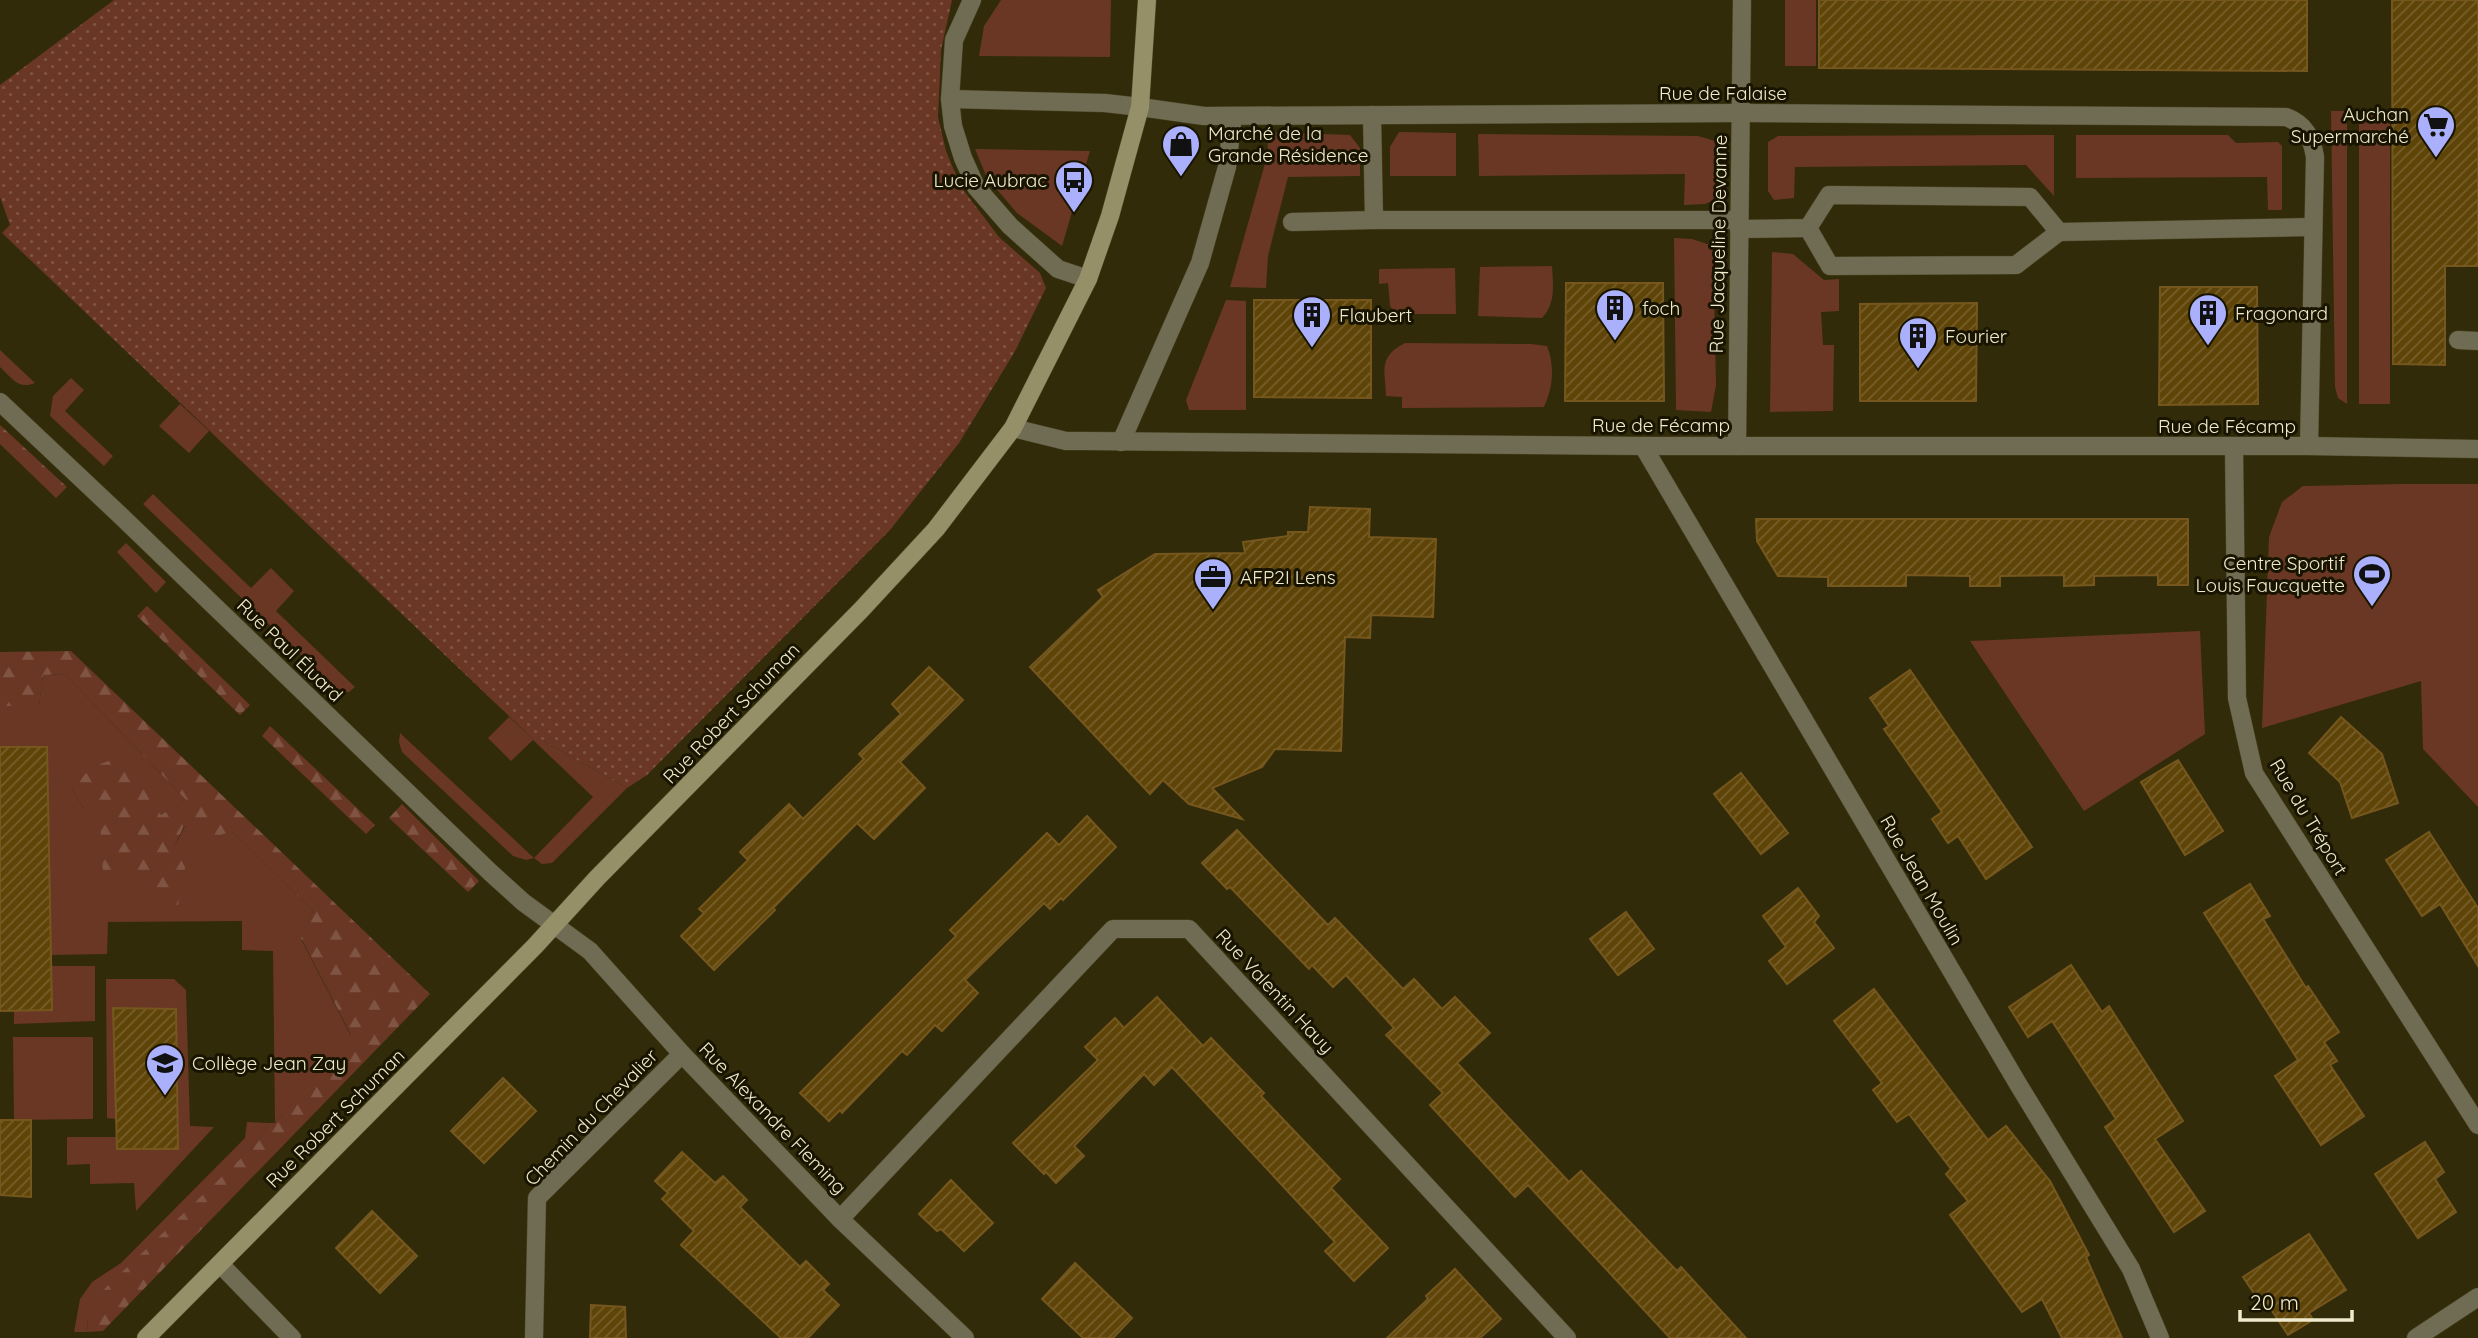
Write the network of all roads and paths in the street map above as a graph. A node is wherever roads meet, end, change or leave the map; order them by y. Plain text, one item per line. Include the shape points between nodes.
1 (972, 0) edge
2 (1147, 0) edge
3 (1742, 0) edge
4 (950, 99) junction
5 (1140, 107) junction
6 (1741, 113) junction
7 (1373, 115) junction
8 (1233, 116) junction
9 (2303, 128) joint
10 (1374, 220) junction
11 (1292, 222) dead end
12 (1740, 225) junction
13 (1808, 228) junction
14 (2313, 228) junction
15 (2059, 232) junction
16 (1088, 279) junction
17 (2458, 340) dead end
18 (2478, 341) edge
19 (0, 402) edge
20 (1013, 428) junction
21 (1121, 442) junction
22 (1643, 446) junction
23 (1737, 446) junction
24 (2309, 446) junction
25 (2234, 447) junction
26 (2478, 449) edge
27 (554, 924) junction
28 (682, 1054) junction
29 (2478, 1125) edge
30 (839, 1219) junction
31 (220, 1264) junction
32 (2478, 1297) edge
33 (146, 1338) edge
34 (292, 1338) edge
35 (534, 1338) edge
36 (965, 1338) edge
37 (1567, 1338) edge
38 (2160, 1338) edge
39 (2416, 1338) edge

1 - 4 street via 954,40
2 - 5 street, Rue Robert Schuman
3 - 6 street, Rue Jacqueline Devanne
4 - 5 street, Rue de Falaise
4 - 16 street via 953,126 976,187 1010,226 1058,269
5 - 8 street, Rue de Falaise
5 - 16 street, Rue Robert Schuman
6 - 7 street, Rue de Falaise
6 - 9 street, Rue de Falaise via 2263,115 2286,117
6 - 12 street, Rue Jacqueline Devanne
7 - 8 street, Rue de Falaise
7 - 10 street
8 - 21 street via 1227,167 1200,263
9 - 14 street, Rue de Fécamp via 2312,140 2315,157
10 - 11 street
10 - 12 street
12 - 13 street
12 - 23 street, Rue Jacqueline Devanne
13 - 15 street via 1830,266 2016,265
13 - 15 street via 1829,195 2030,197
14 - 15 street
14 - 24 street, Rue de Fécamp
16 - 20 street, Rue Robert Schuman
17 - 18 street
19 - 27 street, Rue Paul Éluard via 491,873
20 - 21 street, Rue de Fécamp via 1066,441
20 - 27 street, Rue Robert Schuman via 936,529
21 - 22 street, Rue de Fécamp
22 - 23 street, Rue de Fécamp
22 - 38 street, Rue Jean Moulin via 2131,1269
23 - 25 street, Rue de Fécamp
24 - 25 street, Rue de Fécamp
24 - 26 street, Rue de Fécamp
25 - 29 street, Rue du Tréport via 2236,698 2254,773
27 - 28 street, Rue Alexandre Fleming via 590,951
27 - 31 street, Rue Robert Schuman
28 - 30 street, Rue Alexandre Fleming
28 - 35 street, Chemin du Chevalier via 537,1198
30 - 36 street, Rue Alexandre Fleming
30 - 37 street, Rue Valentin Hauy via 1113,929 1189,929
31 - 33 street, Rue Robert Schuman
31 - 34 street
32 - 39 street

